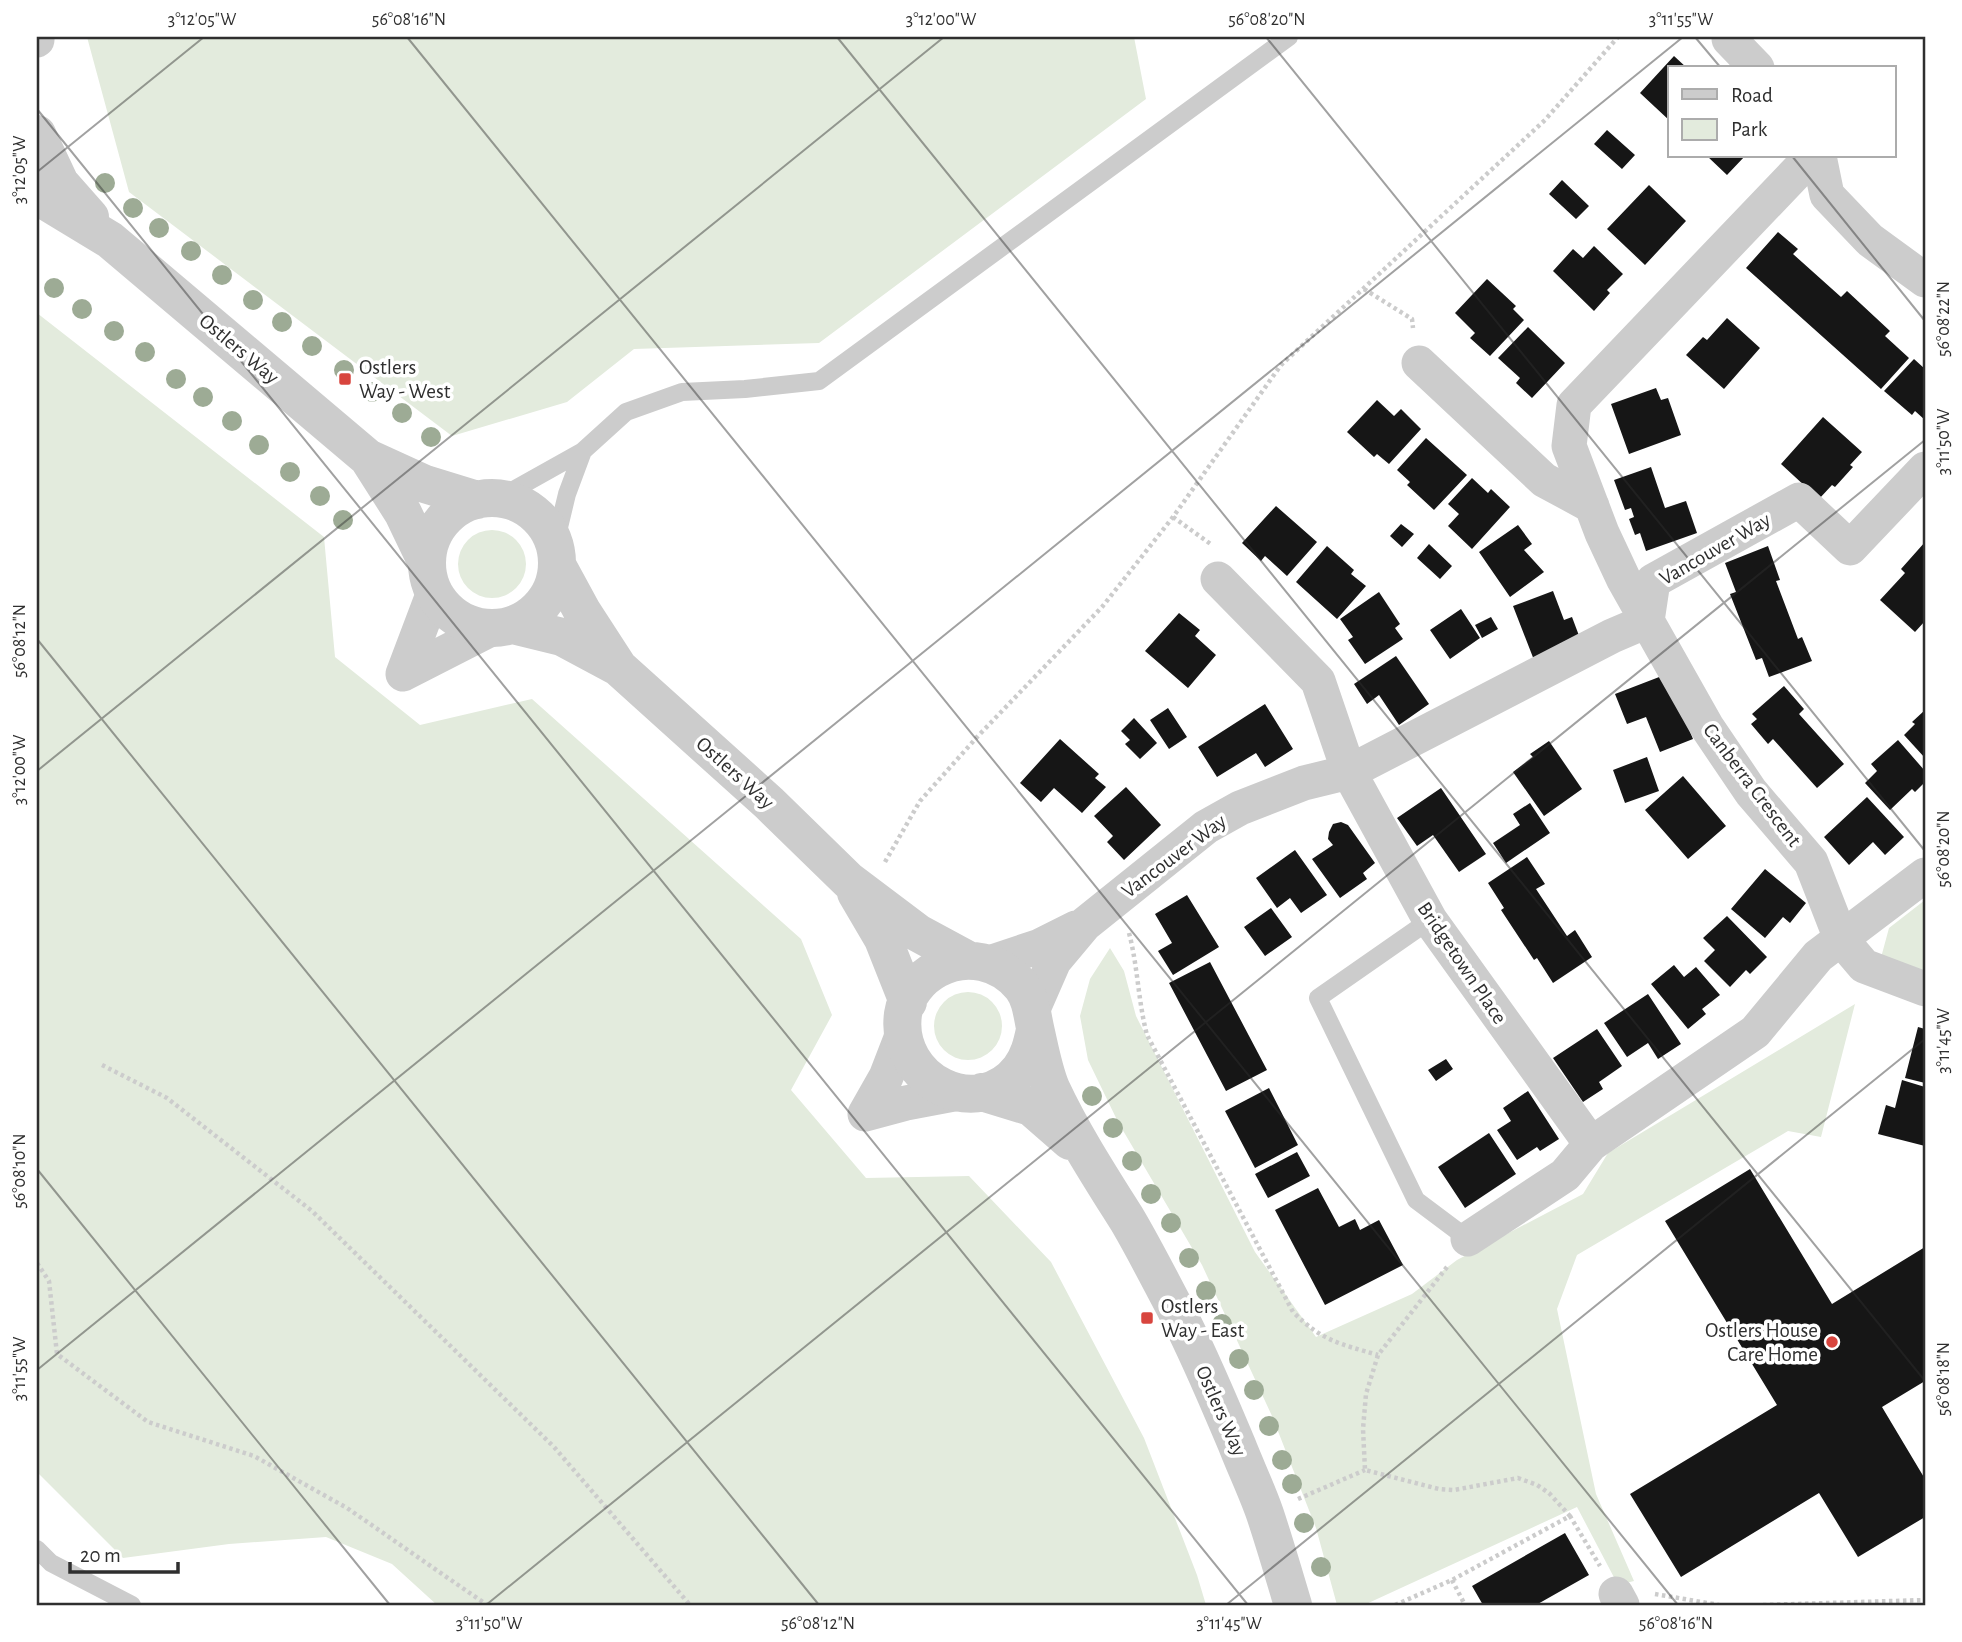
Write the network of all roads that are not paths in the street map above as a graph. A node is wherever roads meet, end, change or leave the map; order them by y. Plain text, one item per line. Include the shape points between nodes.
1 (1289, 37) edge
2 (1729, 38) edge
3 (1755, 66) edge
4 (37, 134) edge
5 (1810, 158) edge
6 (1819, 158) edge
7 (37, 198) edge
8 (110, 240) junction
9 (1925, 280) edge
10 (1419, 363) road end
11 (583, 451) junction
12 (368, 458) junction
13 (1925, 469) edge
14 (488, 499) junction
15 (1592, 506) junction
16 (556, 554) junction
17 (431, 578) junction
18 (1218, 579) dead end
19 (1647, 621) junction
20 (503, 627) junction
21 (618, 667) junction
22 (1349, 772) junction
23 (1925, 875) edge
24 (849, 881) junction
25 (1430, 920) junction
26 (1085, 924) junction
27 (1841, 939) junction
28 (978, 962) junction
29 (1925, 989) edge
30 (905, 1018) junction
31 (1034, 1020) junction
32 (971, 1093) junction
33 (1591, 1144) junction
34 (1085, 1154) junction
35 (1468, 1239) joint
36 (37, 1549) edge
37 (132, 1605) edge
38 (1293, 1605) edge

1 - 11 lane via 819,381 682,392 625,412
2 - 3 street
4 - 8 street, Ostlers Way via 60,183
5 - 15 street, Canberra Crescent via 1574,405 1569,446
6 - 9 street via 1827,195 1870,240
7 - 8 street, Ostlers Way
8 - 12 street, Ostlers Way
10 - 15 street via 1544,480
11 - 14 lane
11 - 16 lane via 567,494
12 - 14 street, Ostlers Way via 425,484
12 - 17 street, Ostlers Way via 402,513
13 - 19 street, Vancouver Way via 1850,548 1799,500 1653,581
14 - 16 street, Ostlers Way via 517,503 534,513 546,527
14 - 17 street via 457,508 441,523 431,542
15 - 19 street, Canberra Crescent
16 - 20 street via 554,585 544,603 531,616
16 - 21 street, Ostlers Way via 582,611
17 - 20 street, Ostlers Way via 445,607 458,618 475,626
17 - 20 street via 403,674
18 - 22 street via 1318,681
19 - 22 street, Vancouver Way
19 - 27 street, Canberra Crescent via 1707,727 1751,792 1811,862
20 - 21 street, Ostlers Way via 562,638
21 - 24 street, Ostlers Way
22 - 25 street, Bridgetown Place
22 - 26 street, Vancouver Way via 1304,783 1206,827
23 - 27 street
24 - 28 street, Ostlers Way via 918,933
24 - 30 street, Ostlers Way via 883,939
25 - 33 street, Bridgetown Place
25 - 35 lane via 1318,998 1416,1200
26 - 28 street via 1040,946
26 - 31 street via 1054,961
27 - 29 street, Canberra Crescent via 1864,966
27 - 33 street via 1818,956 1755,1032
28 - 30 street via 946,964 927,975 912,991
28 - 31 street, Ostlers Way via 1009,973 1023,989
30 - 32 street, Ostlers Way via 908,1055 921,1073 938,1086
30 - 32 street via 886,1077 865,1114
31 - 32 street via 1030,1052 1019,1070 1003,1084
31 - 34 street, Ostlers Way via 1050,1086
32 - 34 street, Ostlers Way via 1031,1107
33 - 35 street via 1566,1175
34 - 38 street, Ostlers Way via 1129,1223 1218,1400 1265,1512
36 - 37 lane via 51,1563

